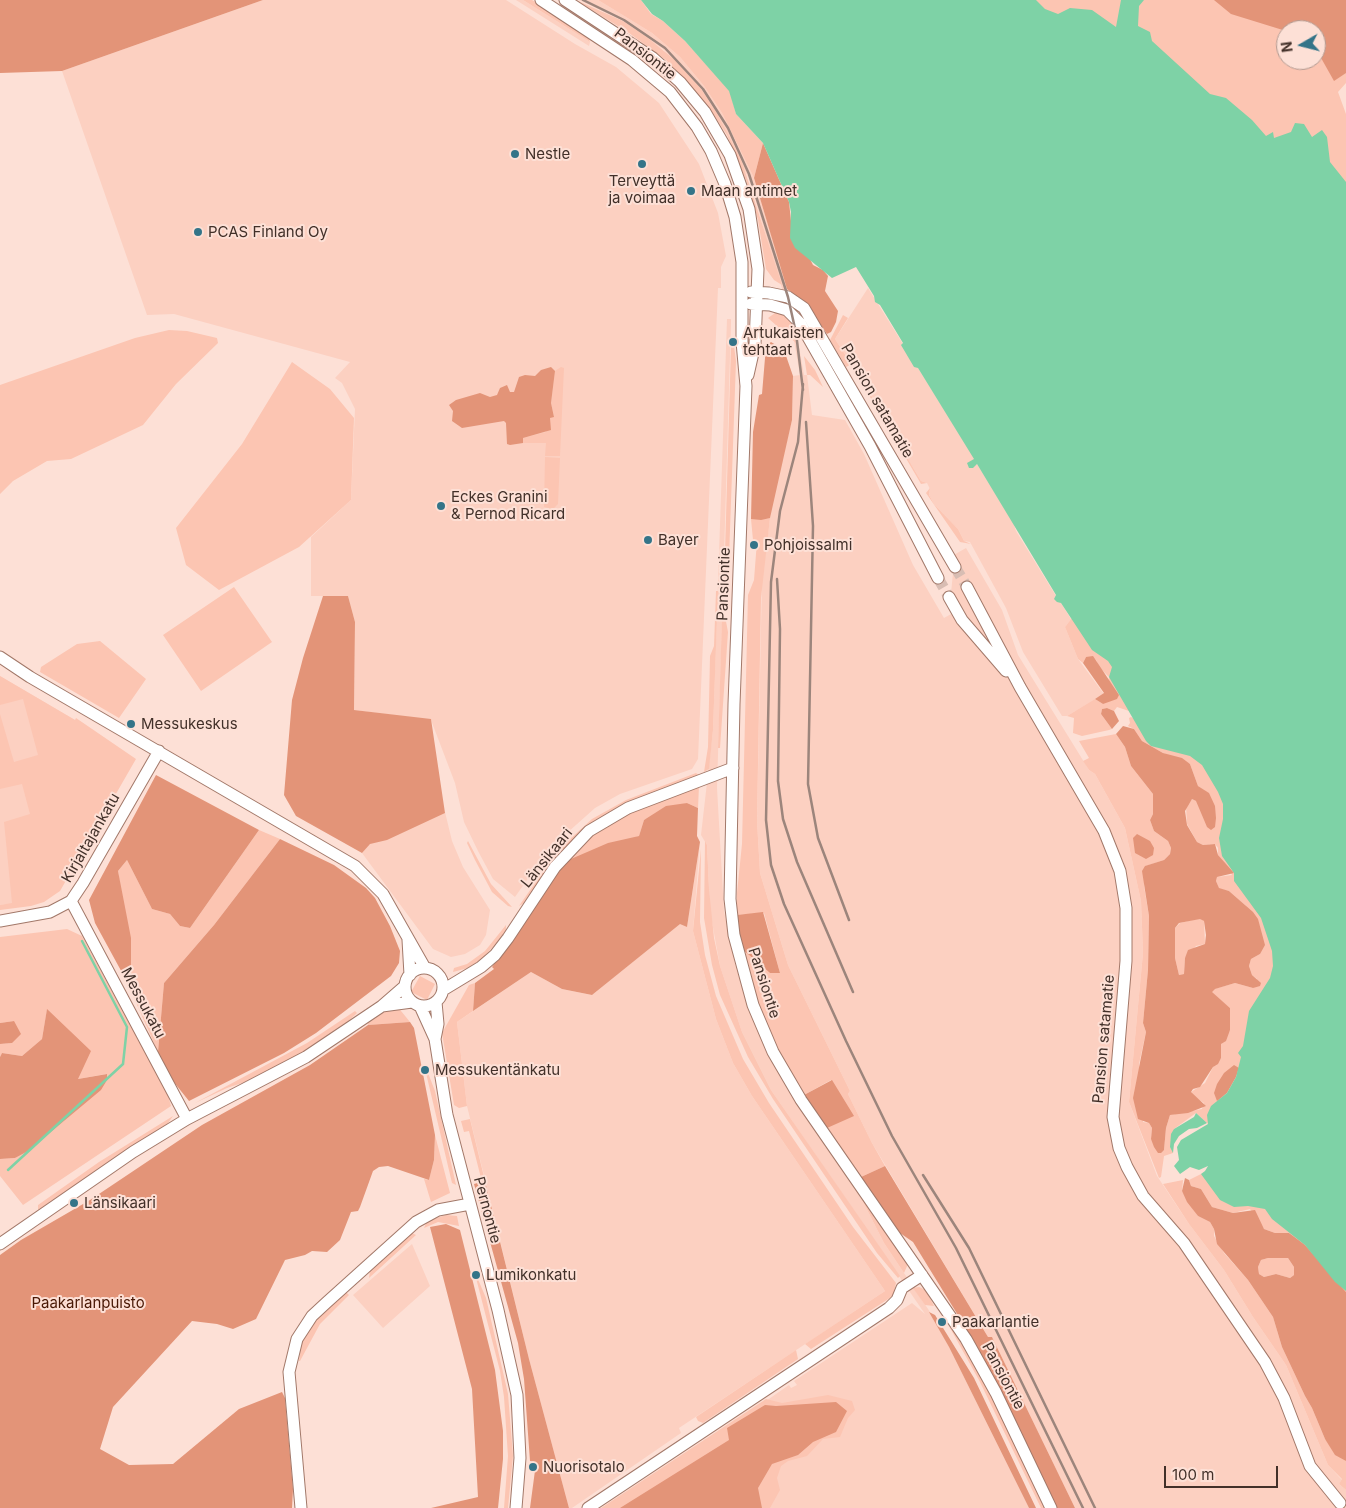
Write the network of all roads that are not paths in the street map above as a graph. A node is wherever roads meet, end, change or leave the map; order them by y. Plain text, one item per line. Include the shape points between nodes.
1 (541, 0) edge
2 (565, 0) edge
3 (758, 292) junction
4 (742, 298) junction
5 (758, 304) junction
6 (746, 386) junction
7 (956, 567) tunnel mouth
8 (938, 578) tunnel mouth
9 (967, 587) tunnel mouth
10 (949, 598) tunnel mouth
11 (0, 657) edge
12 (1020, 687) junction
13 (159, 751) junction
14 (733, 768) junction
15 (71, 901) junction
16 (0, 921) edge
17 (408, 940) junction
18 (425, 968) junction
19 (437, 974) junction
20 (410, 975) junction
21 (464, 975) junction
22 (405, 986) junction
23 (442, 990) junction
24 (436, 1002) junction
25 (416, 1004) junction
26 (382, 1006) junction
27 (435, 1039) junction
28 (188, 1119) junction
29 (470, 1204) junction
30 (0, 1244) edge
31 (922, 1275) junction
32 (1340, 1504) dead end
33 (301, 1508) edge
34 (516, 1508) edge
35 (588, 1508) edge
36 (1050, 1508) edge

1 - 4 street, Pansiontie via 652,75 697,127 721,173 734,212 741,250
2 - 3 street, Pansiontie via 665,67 705,112 730,155 746,198 755,238
3 - 4 street, Pansion satamatie
3 - 5 street, Pansiontie
3 - 7 street, Pansion satamatie via 790,297 806,312
4 - 5 street, Pansion satamatie
4 - 6 street, Pansiontie
5 - 6 street, Pansiontie via 755,344
5 - 8 street, Pansion satamatie via 787,310 800,323 870,446
6 - 14 street, Pansiontie
9 - 12 street, Pansion satamatie
10 - 12 street, Pansion satamatie via 962,620
11 - 13 street
12 - 32 street, Pansion satamatie via 1104,831 1124,888 1126,961 1113,1099 1119,1148 1135,1184 1184,1243 1265,1362 1284,1398 1310,1466
13 - 15 street, Kirjaltajankatu
13 - 17 street via 354,866 384,894
14 - 21 street, Länsikaari via 628,808 589,831 555,867 502,947 481,967
14 - 31 street, Pansiontie via 731,915 738,957 753,1005 773,1052 801,1100
15 - 16 street, Kirjaltajankatu via 50,912
15 - 28 street, Messukatu
17 - 18 street
17 - 20 street
18 - 19 street
18 - 20 street
19 - 21 street
19 - 23 street
20 - 22 street
21 - 23 street, Länsikaari
22 - 25 street via 407,996
22 - 26 street
23 - 24 street
24 - 25 street via 429,1006
24 - 27 street, Pernontie via 438,1024
25 - 26 street
25 - 27 street, Pernontie
26 - 28 street via 306,1057
27 - 29 street, Pernontie via 448,1115
28 - 30 street via 126,1156
29 - 33 street via 438,1210 416,1222 312,1316 297,1339 289,1372
29 - 34 street, Pernontie via 517,1395 520,1458
31 - 35 street via 902,1288 897,1300 888,1308
31 - 36 street, Pansiontie via 982,1365

